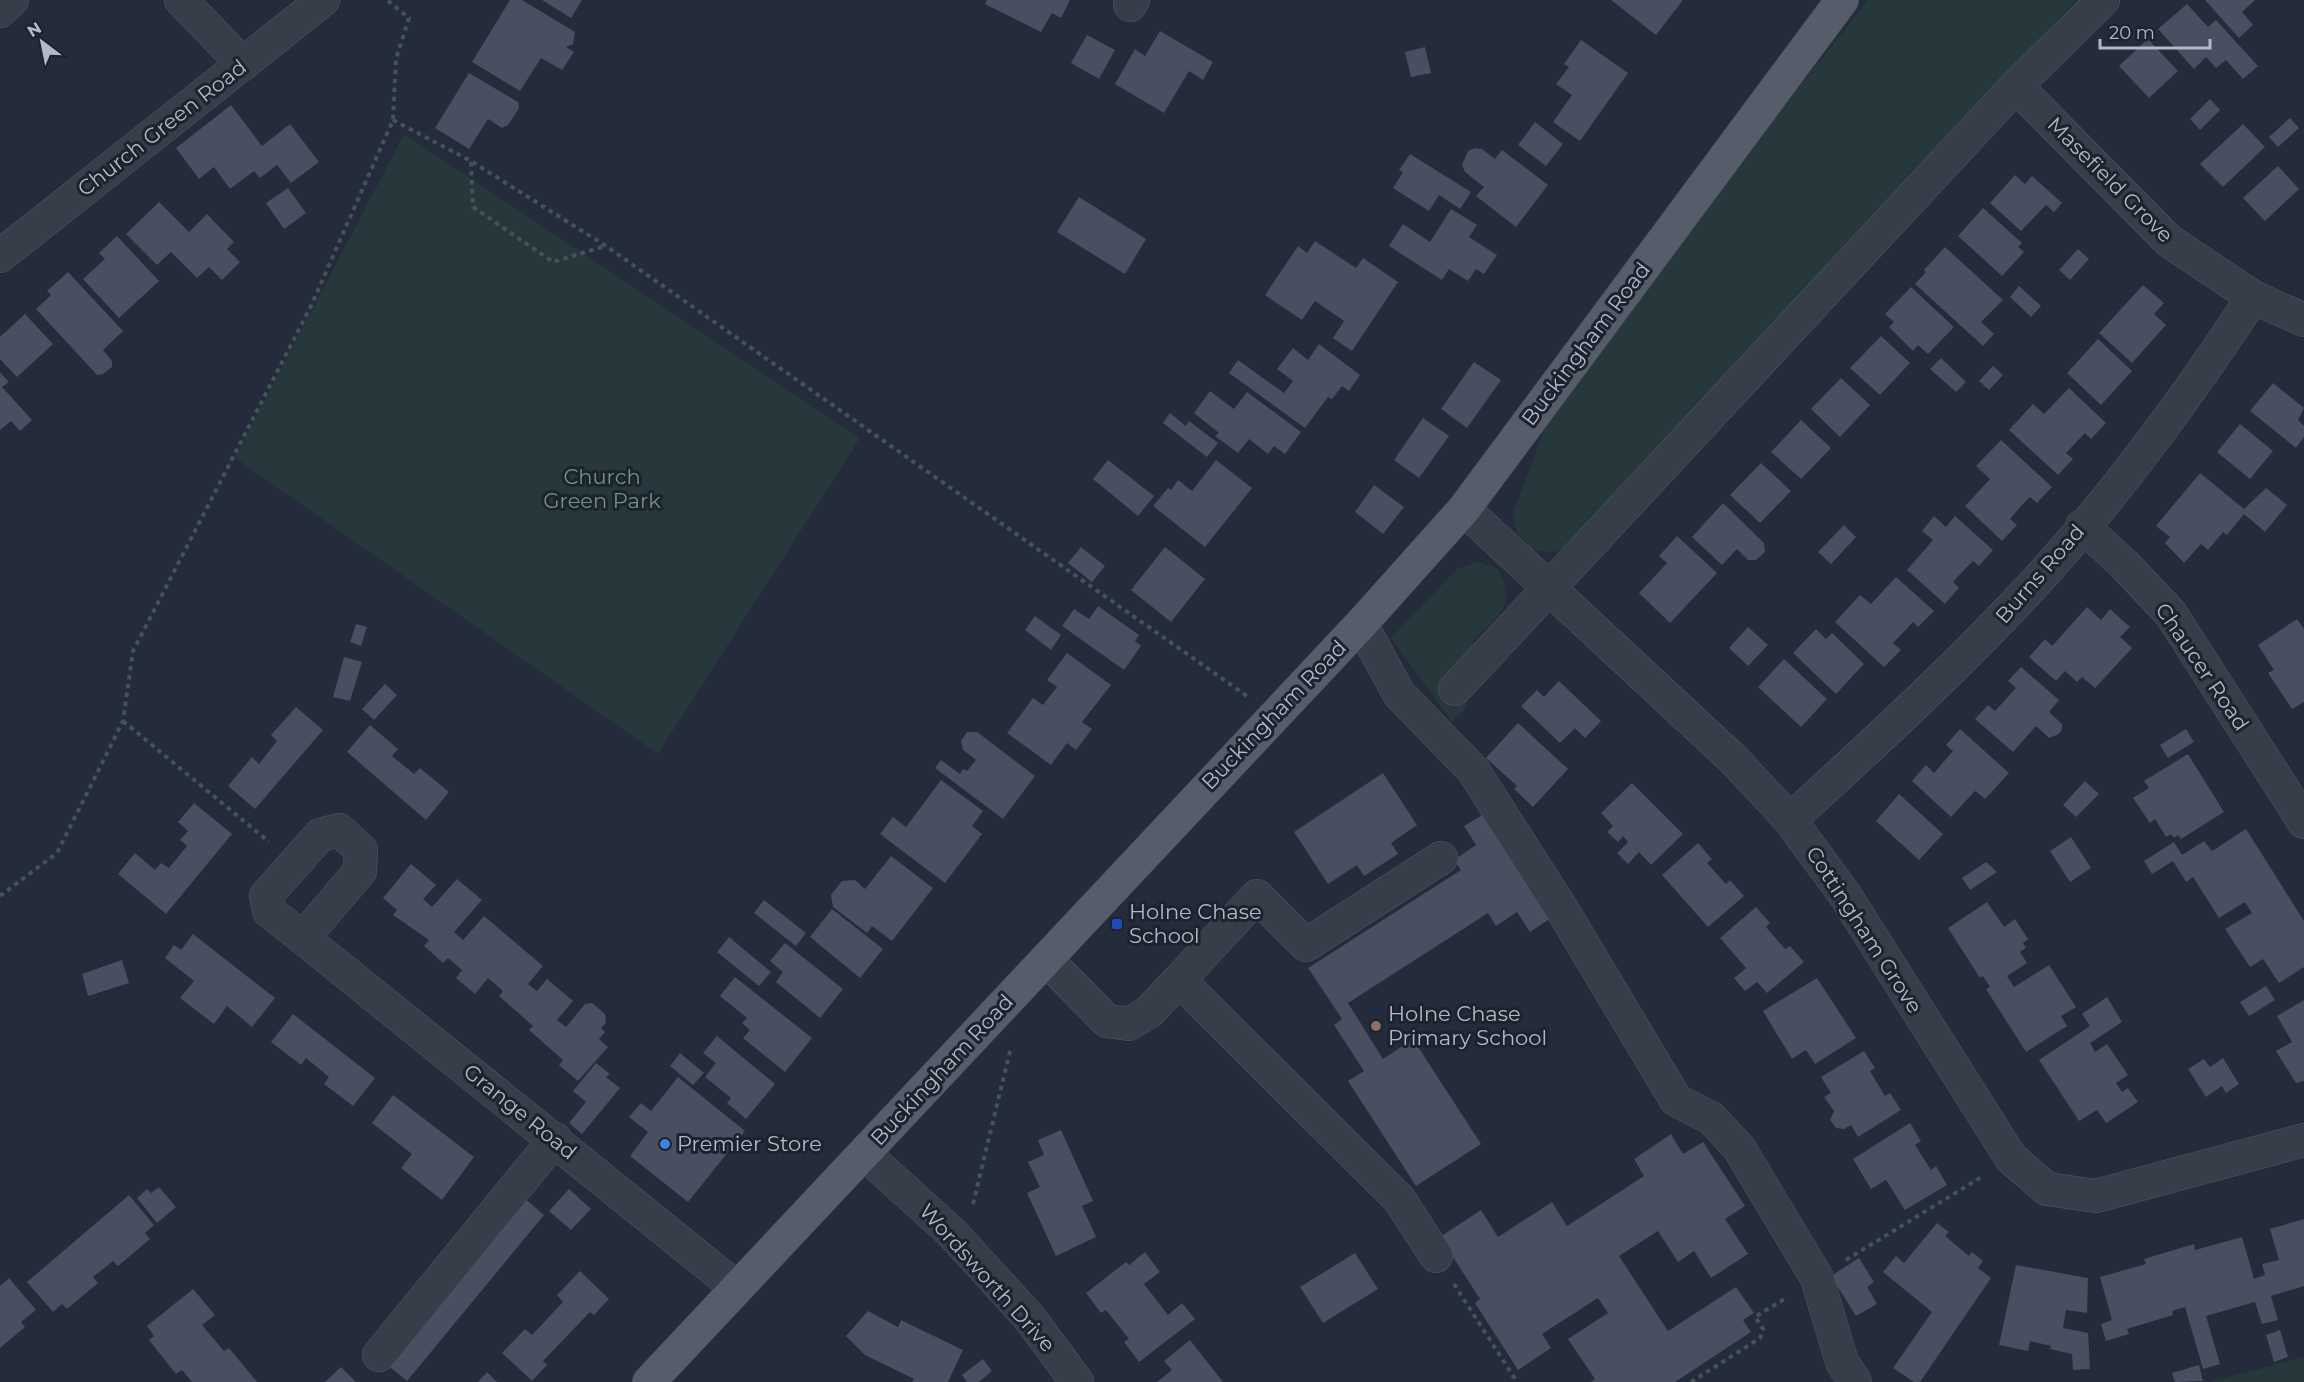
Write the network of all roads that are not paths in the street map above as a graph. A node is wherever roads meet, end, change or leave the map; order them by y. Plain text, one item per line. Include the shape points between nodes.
1 (12, 0) edge
2 (181, 0) edge
3 (322, 0) edge
4 (1842, 0) edge
5 (2103, 0) edge
6 (0, 11) edge
7 (243, 64) junction
8 (2016, 86) junction
9 (0, 256) edge
10 (2253, 297) junction
11 (2304, 320) edge
12 (1464, 508) junction
13 (2082, 526) junction
14 (1551, 588) junction
15 (1361, 624) junction
16 (1455, 689) dead end
17 (1790, 819) junction
18 (2304, 822) edge
19 (1442, 858) dead end
20 (303, 938) junction
21 (1046, 959) junction
22 (1179, 980) junction
23 (555, 1139) junction
24 (2304, 1140) edge
25 (865, 1154) junction
26 (1436, 1256) road end
27 (737, 1288) junction
28 (379, 1355) dead end
29 (649, 1382) edge
30 (1077, 1382) edge
31 (1855, 1382) edge

1 - 6 street
2 - 7 street
3 - 7 street, Church Green Road
4 - 12 main road, Buckingham Road
5 - 8 street
7 - 9 street, Church Green Road
8 - 10 street, Masefield Grove via 2169,241
8 - 14 street
10 - 11 street, Masefield Grove
10 - 13 street, Burns Road via 2156,436
12 - 14 street, Cottingham Grove
12 - 15 main road, Buckingham Road
13 - 17 street, Burns Road via 2019,601 1924,697
13 - 18 street, Chaucer Road via 2172,614
14 - 16 street
14 - 17 street, Cottingham Grove via 1733,759
15 - 21 main road, Buckingham Road
15 - 31 street via 1399,694 1473,770 1676,1100 1711,1118 1739,1148 1817,1278 1842,1362
17 - 24 street, Cottingham Grove via 1845,895 2011,1158 2047,1190 2096,1196
19 - 22 street via 1306,945 1257,896
20 - 20 street, Grange Road via 269,911 266,896 320,835 339,830 361,850 360,871
20 - 23 street, Grange Road
21 - 22 street via 1107,1021 1129,1024 1149,1012
21 - 25 main road, Buckingham Road
22 - 26 street via 1399,1199
23 - 27 street, Grange Road
23 - 28 street
25 - 27 main road, Buckingham Road
25 - 30 street, Wordsworth Drive via 952,1233 1028,1316
27 - 29 main road, Buckingham Road

